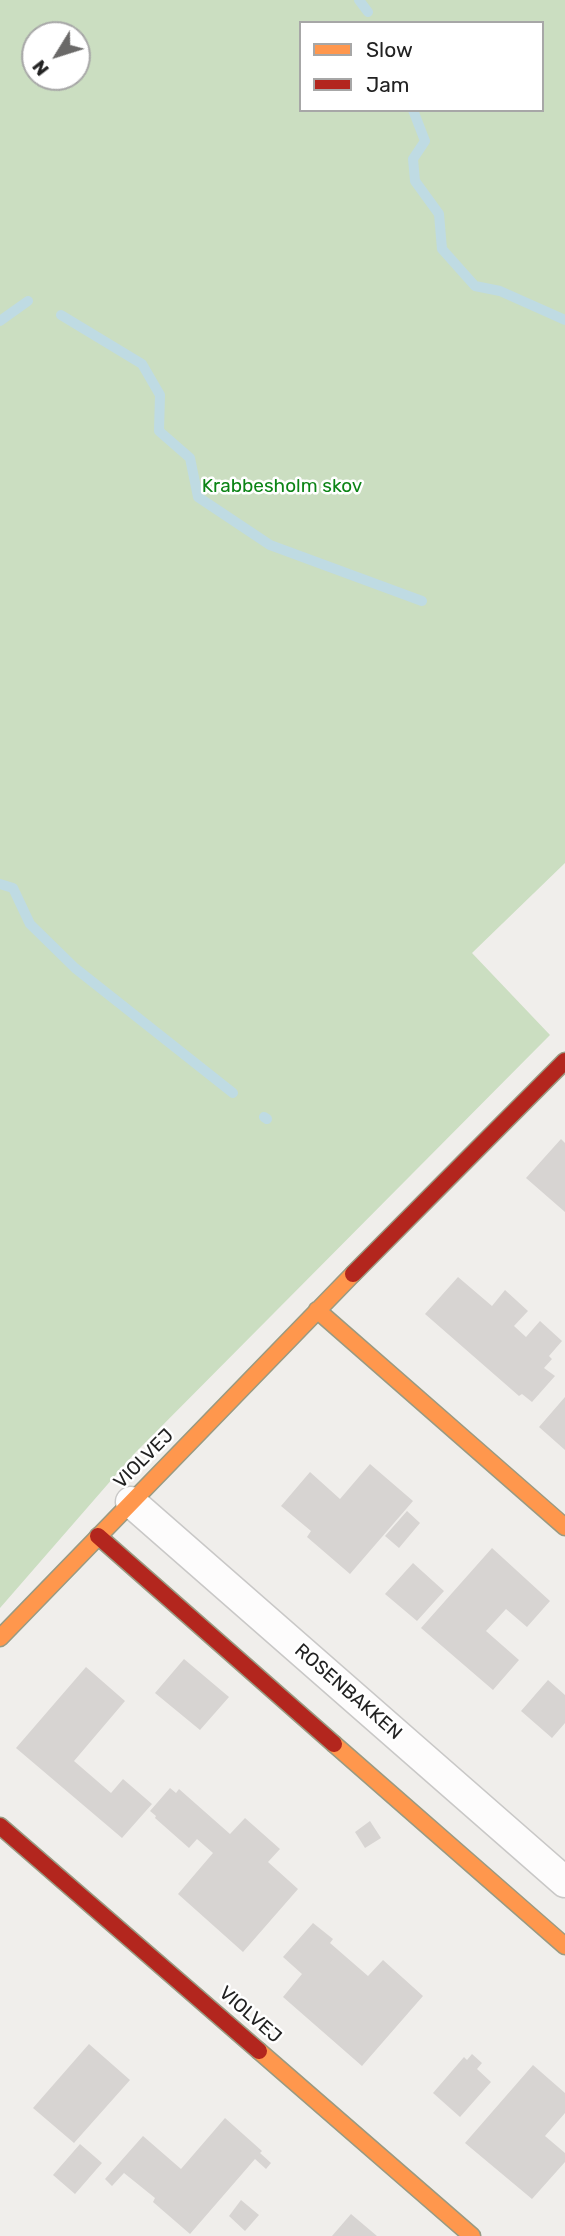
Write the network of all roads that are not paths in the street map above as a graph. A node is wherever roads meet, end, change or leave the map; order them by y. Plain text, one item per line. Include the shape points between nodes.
1 (565, 1061) edge
2 (317, 1310) junction
3 (131, 1502) junction
4 (565, 1527) edge
5 (98, 1536) junction
6 (0, 1638) edge
7 (0, 1826) edge
8 (565, 1882) edge
9 (565, 1946) edge
10 (472, 2236) edge

1 - 2 street, VIOLVEJ
2 - 3 street, VIOLVEJ
2 - 4 street
3 - 5 street, VIOLVEJ
3 - 8 street, ROSENBAKKEN
5 - 6 street, VIOLVEJ
5 - 9 street
7 - 10 street, VIOLVEJ

